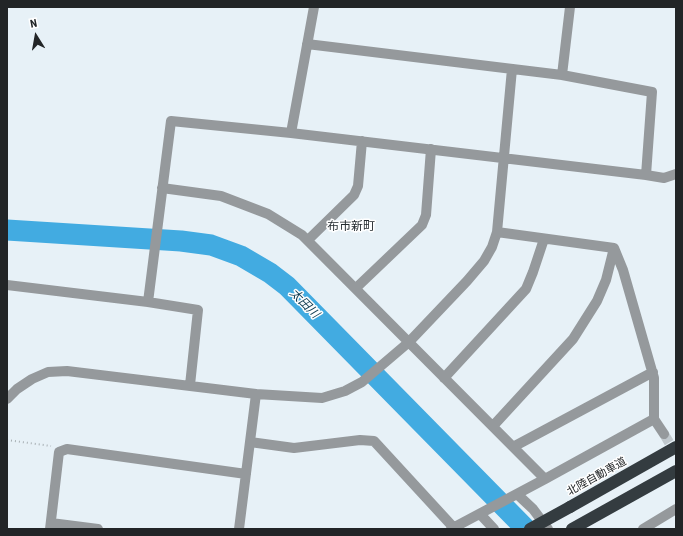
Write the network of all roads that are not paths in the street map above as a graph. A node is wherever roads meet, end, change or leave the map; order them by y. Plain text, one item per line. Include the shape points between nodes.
1 (314, 7) edge
2 (570, 7) edge
3 (307, 44) junction
4 (512, 69) junction
5 (562, 75) junction
6 (291, 133) junction
7 (362, 141) junction
8 (431, 150) junction
9 (505, 158) junction
10 (676, 174) edge
11 (646, 175) junction
12 (162, 188) junction
13 (497, 232) junction
14 (544, 239) junction
15 (308, 240) junction
16 (614, 248) junction
17 (7, 285) edge
18 (356, 288) junction
19 (148, 302) junction
20 (409, 342) junction
21 (653, 372) junction
22 (444, 378) junction
23 (190, 386) junction
24 (256, 394) junction
25 (7, 399) edge
26 (654, 419) junction
27 (493, 426) junction
28 (664, 434) tunnel mouth
29 (250, 442) junction
30 (513, 447) junction
31 (676, 447) edge
32 (676, 471) edge
33 (246, 474) junction
34 (545, 479) junction
35 (517, 494) junction
36 (676, 509) edge
37 (480, 514) junction
38 (50, 526) edge
39 (576, 527) edge
40 (453, 528) edge
41 (98, 529) edge
42 (239, 529) edge
43 (494, 529) edge
44 (530, 529) edge
45 (548, 529) edge
46 (642, 529) edge

1 - 3 street
2 - 5 street
3 - 4 street
3 - 6 street
4 - 5 street
4 - 9 street
5 - 11 street via 652,92
6 - 7 street
6 - 12 street via 171,121
7 - 8 street
7 - 15 street via 358,186 354,195
8 - 9 street
8 - 18 street via 426,215 422,226
9 - 11 street
9 - 13 street
10 - 11 street via 664,178
12 - 15 street via 221,196 268,214
12 - 19 street
13 - 14 street
13 - 20 street via 484,261
14 - 16 street
14 - 22 street via 526,289
15 - 18 street
16 - 21 street
16 - 27 street via 606,280 597,301 573,339
17 - 19 street
18 - 20 street
19 - 23 street via 198,310
20 - 22 street
20 - 24 street via 362,382 345,391 322,398
21 - 26 street
21 - 30 street
22 - 27 street
23 - 24 street
23 - 25 street via 67,371 48,372 32,379
24 - 29 street
26 - 28 street
26 - 34 street
27 - 30 street
29 - 33 street
29 - 40 street via 294,448 360,440 374,441
30 - 34 street
31 - 44 highway, 北陸自動車道, bridge
32 - 39 highway
33 - 38 street via 68,449 59,452
33 - 42 street
34 - 35 street
35 - 37 street
35 - 45 street via 533,509
36 - 46 street
37 - 40 street
37 - 43 street
38 - 41 street

